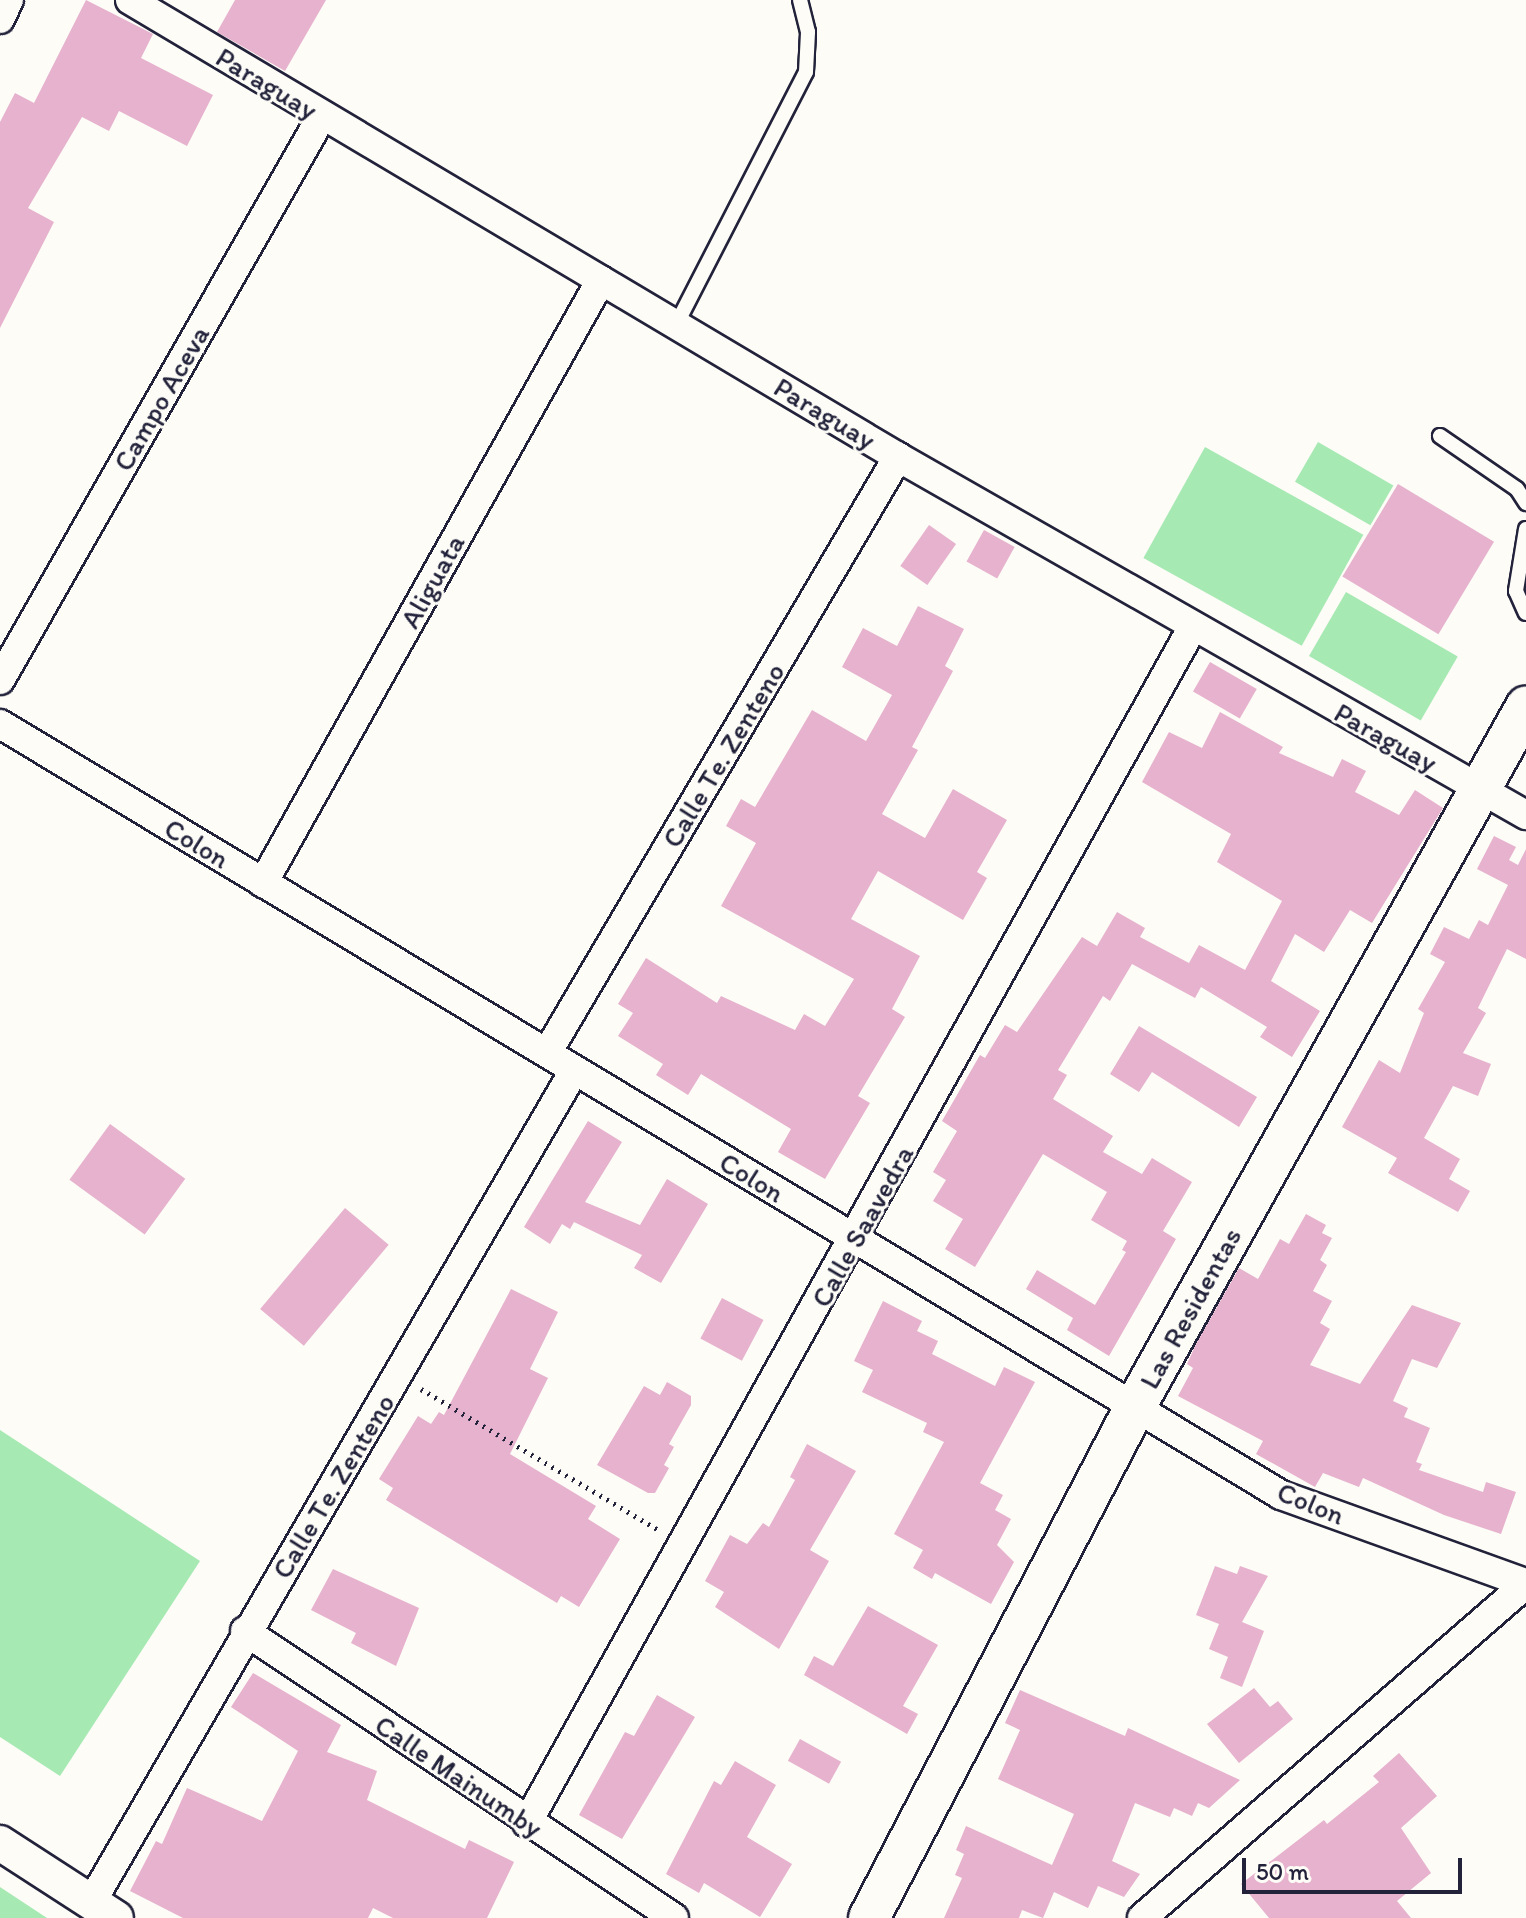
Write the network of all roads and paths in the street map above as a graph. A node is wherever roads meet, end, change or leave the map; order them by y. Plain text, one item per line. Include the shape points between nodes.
1 (9, 0) edge
2 (130, 0) edge
3 (800, 0) edge
4 (0, 19) edge
5 (322, 116) junction
6 (601, 280) junction
7 (676, 325) junction
8 (1440, 436) dead end
9 (898, 457) junction
10 (1526, 503) edge
11 (1526, 529) edge
12 (1526, 613) edge
13 (1192, 628) junction
14 (0, 680) edge
15 (1526, 707) edge
16 (0, 724) edge
17 (1480, 789) junction
18 (1526, 815) edge
19 (263, 883) junction
20 (547, 1053) junction
21 (574, 1071) junction
22 (855, 1239) junction
23 (399, 1376) junction
24 (1136, 1405) junction
25 (683, 1546) junction
26 (1526, 1584) edge
27 (245, 1631) junction
28 (527, 1823) junction
29 (0, 1843) edge
30 (104, 1910) edge
31 (674, 1918) edge
32 (869, 1918) edge
33 (1142, 1918) edge

1 - 4 street
2 - 5 street, Paraguay
3 - 7 lane via 808,32 806,72
5 - 6 street, Paraguay
5 - 14 street, Campo Aceva
6 - 7 street, Paraguay
6 - 19 street, Aliguata
7 - 9 street, Paraguay
8 - 10 lane via 1517,489
9 - 13 street, Paraguay
9 - 20 street, Calle Te. Zenteno
11 - 12 lane via 1516,591
13 - 17 street, Paraguay
13 - 22 street, Calle Saavedra
15 - 17 main road, Las Residentas
16 - 19 street, Colon
17 - 18 street, Paraguay
17 - 24 main road, Las Residentas
19 - 20 street, Colon
20 - 21 street, Colon
21 - 22 street, Colon
21 - 23 street, Calle Te. Zenteno
22 - 24 street, Colon
22 - 25 street, Calle Saavedra
23 - 25 path
23 - 27 street, Calle Te. Zenteno
24 - 26 street, Colon via 1281,1495
24 - 32 main road, Las Residentas
25 - 28 street, Calle Saavedra
26 - 33 street
27 - 28 street, Calle Mainumby
27 - 30 street, Calle Te. Zenteno
28 - 31 street, Calle Mainumby
29 - 30 street

